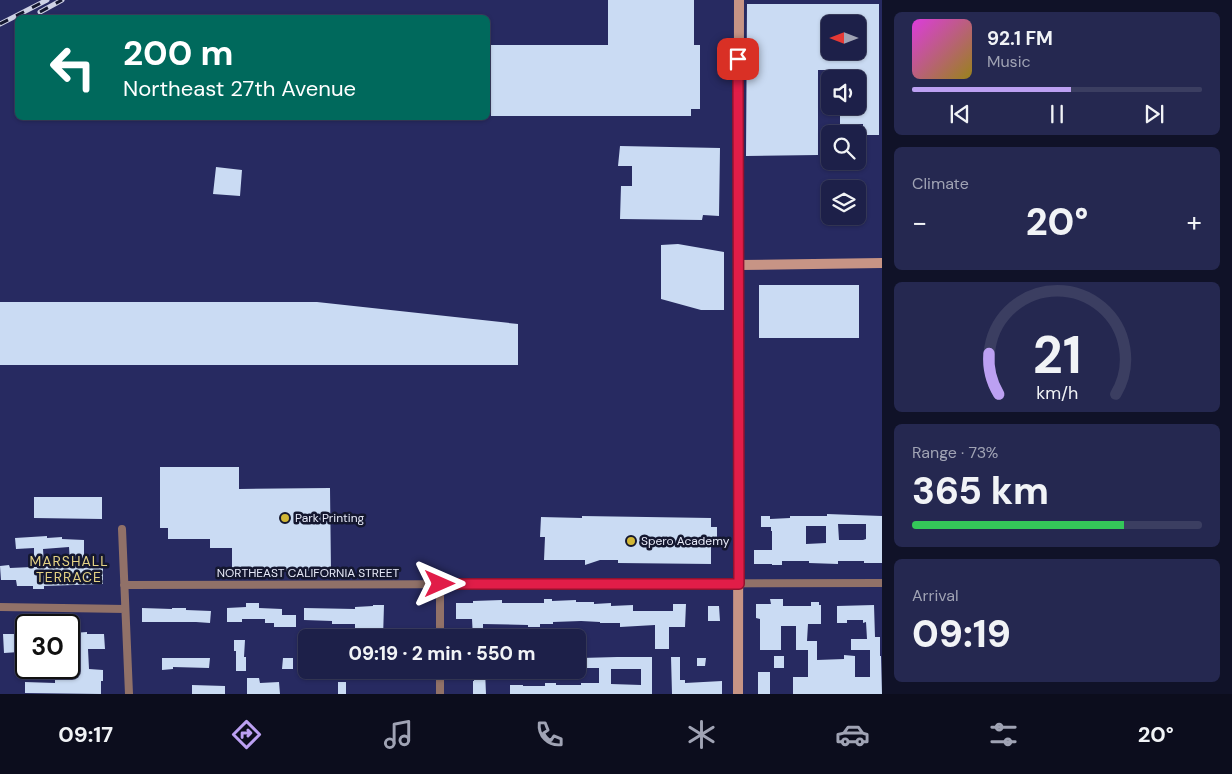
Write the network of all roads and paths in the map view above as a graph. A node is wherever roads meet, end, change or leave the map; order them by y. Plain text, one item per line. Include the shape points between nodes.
1 (739, 0) edge
2 (882, 263) edge
3 (739, 265) junction
4 (122, 529) dead end
5 (882, 583) edge
6 (124, 584) junction
7 (440, 584) junction
8 (739, 584) junction
9 (0, 607) edge
10 (125, 609) junction
11 (440, 629) edge
12 (440, 679) edge
13 (129, 694) edge
14 (440, 694) edge
15 (738, 694) edge

1 - 3 street
2 - 3 street
3 - 8 street
4 - 6 street
5 - 8 street, NORTHEAST CALIFORNIA STREET
6 - 7 street, NORTHEAST CALIFORNIA STREET
6 - 10 street
7 - 8 street, NORTHEAST CALIFORNIA STREET
7 - 11 street
8 - 15 street
9 - 10 street
10 - 13 street
12 - 14 street

